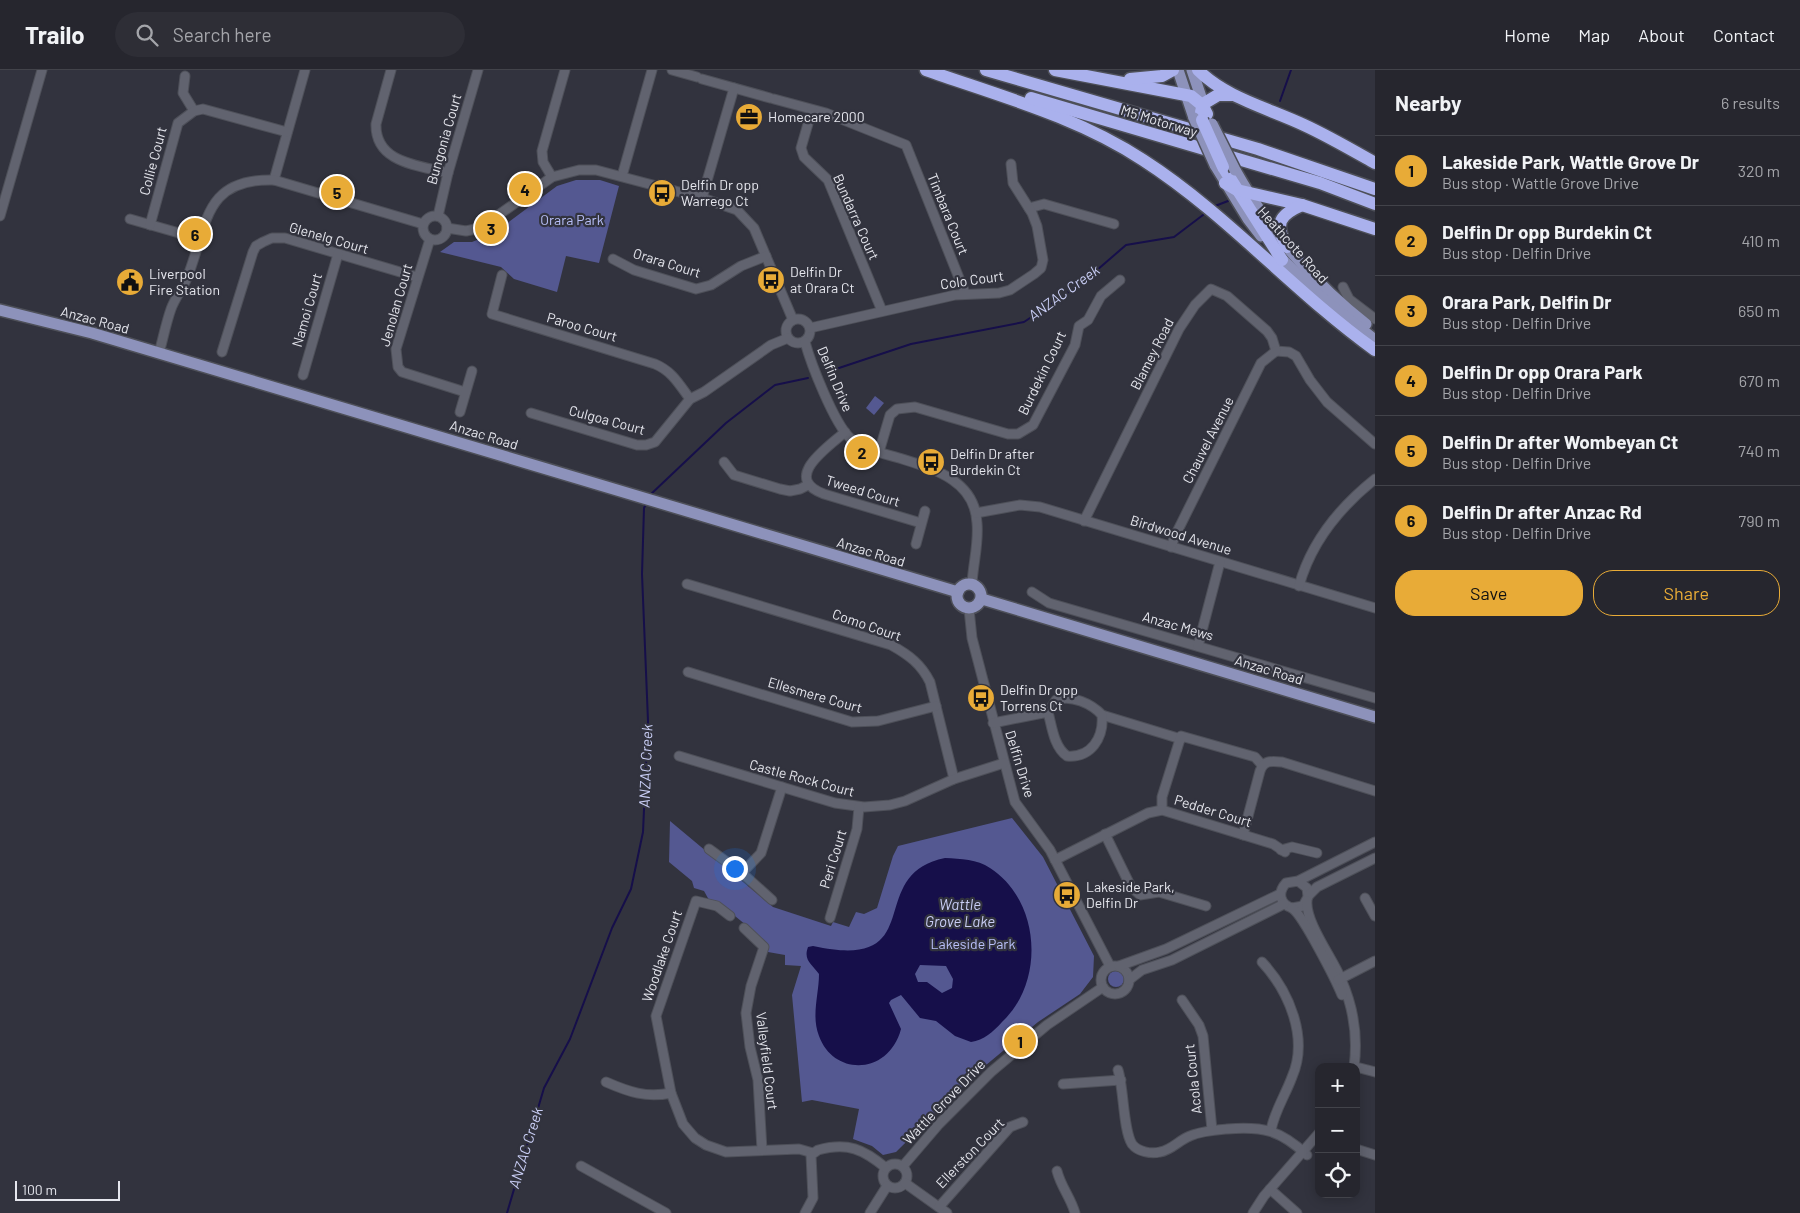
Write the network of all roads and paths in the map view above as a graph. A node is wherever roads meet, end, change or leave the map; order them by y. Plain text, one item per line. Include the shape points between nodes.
1 (42, 70) edge
2 (305, 70) edge
3 (392, 70) edge
4 (478, 70) edge
5 (565, 70) edge
6 (652, 70) edge
7 (672, 70) edge
8 (926, 70) edge
9 (933, 70) edge
10 (986, 70) edge
11 (1055, 70) edge
12 (1173, 70) edge
13 (1178, 70) edge
14 (1192, 70) edge
15 (1198, 70) edge
16 (185, 76) dead end
17 (1105, 79) junction
18 (734, 88) junction
19 (1185, 94) junction
20 (1239, 97) junction
21 (812, 110) junction
22 (194, 111) junction
23 (1203, 114) junction
24 (287, 132) junction
25 (1375, 163) edge
26 (1011, 164) dead end
27 (1224, 168) junction
28 (448, 173) junction
29 (622, 176) junction
30 (552, 177) junction
31 (274, 180) junction
32 (1225, 183) junction
33 (1375, 189) edge
34 (1243, 192) junction
35 (702, 198) junction
36 (1375, 204) edge
37 (1302, 205) junction
38 (1029, 208) junction
39 (0, 216) edge
40 (438, 216) junction
41 (130, 220) dead end
42 (423, 224) junction
43 (1114, 224) dead end
44 (150, 225) junction
45 (447, 228) junction
46 (1375, 228) edge
47 (179, 233) dead end
48 (430, 239) junction
49 (1287, 247) junction
50 (338, 254) junction
51 (766, 256) junction
52 (613, 258) dead end
53 (1282, 260) junction
54 (502, 275) dead end
55 (417, 277) junction
56 (1120, 280) dead end
57 (1343, 287) dead end
58 (965, 293) junction
59 (0, 310) edge
60 (882, 311) junction
61 (1375, 319) edge
62 (793, 320) junction
63 (810, 328) junction
64 (1375, 331) edge
65 (788, 338) junction
66 (1375, 340) edge
67 (805, 342) junction
68 (1375, 350) edge
69 (1276, 351) junction
70 (222, 352) dead end
71 (159, 354) junction
72 (472, 371) dead end
73 (303, 375) dead end
74 (465, 392) junction
75 (690, 399) junction
76 (460, 412) dead end
77 (531, 413) dead end
78 (845, 432) junction
79 (1375, 444) edge
80 (879, 452) junction
81 (724, 462) dead end
82 (1375, 479) edge
83 (808, 485) junction
84 (925, 511) dead end
85 (976, 513) junction
86 (1084, 521) junction
87 (921, 523) junction
88 (916, 544) dead end
89 (1171, 547) junction
90 (1220, 562) junction
91 (687, 584) dead end
92 (972, 584) junction
93 (1299, 586) junction
94 (958, 592) junction
95 (1032, 592) dead end
96 (982, 599) junction
97 (1375, 608) edge
98 (969, 609) junction
99 (1198, 646) junction
100 (688, 672) dead end
101 (1375, 698) edge
102 (936, 706) junction
103 (1048, 712) junction
104 (1102, 715) junction
105 (1375, 717) edge
106 (994, 723) junction
107 (1181, 739) junction
108 (679, 756) dead end
109 (1004, 763) junction
110 (1262, 765) junction
111 (954, 779) junction
112 (782, 787) junction
113 (1375, 791) edge
114 (859, 807) junction
115 (1162, 810) junction
116 (1105, 834) junction
117 (1243, 835) junction
118 (1375, 842) edge
119 (709, 849) dead end
120 (1317, 853) dead end
121 (1375, 858) edge
122 (1056, 860) junction
123 (742, 873) junction
124 (1298, 881) junction
125 (1280, 894) junction
126 (1308, 898) junction
127 (1365, 898) dead end
128 (772, 900) dead end
129 (1206, 906) dead end
130 (1288, 906) junction
131 (730, 916) dead end
132 (1375, 916) edge
133 (830, 918) dead end
134 (744, 928) dead end
135 (1375, 961) edge
136 (1262, 962) dead end
137 (1115, 966) junction
138 (1130, 980) junction
139 (1338, 980) junction
140 (1103, 988) junction
141 (1182, 1000) dead end
142 (1352, 1063) edge
143 (1360, 1069) edge
144 (1118, 1070) dead end
145 (1375, 1072) edge
146 (1121, 1080) junction
147 (606, 1082) dead end
148 (1062, 1084) dead end
149 (671, 1093) junction
150 (1023, 1122) dead end
151 (1212, 1130) junction
152 (1271, 1130) junction
153 (1315, 1139) edge
154 (1315, 1144) edge
155 (762, 1150) junction
156 (1360, 1150) edge
157 (813, 1153) junction
158 (1305, 1153) junction
159 (1375, 1155) edge
160 (581, 1166) dead end
161 (903, 1166) junction
162 (886, 1168) junction
163 (1057, 1171) dead end
164 (905, 1183) junction
165 (887, 1186) junction
166 (1272, 1191) junction
167 (939, 1207) junction
168 (666, 1213) edge
169 (804, 1213) edge
170 (870, 1213) edge
171 (947, 1213) edge
172 (1074, 1213) edge
173 (1253, 1213) edge
174 (1259, 1213) edge
175 (1297, 1213) edge

1 - 39 street
2 - 24 street
3 - 28 street via 376,124 381,147 395,158
4 - 28 street, Bungonia Court
5 - 30 street via 542,151
6 - 29 street
7 - 18 street
8 - 68 highway via 1082,126 1143,160 1188,192 1309,298
9 - 36 highway, M5 Motorway via 1320,183
10 - 33 highway, M5 Motorway via 1258,149
11 - 17 highway
12 - 17 highway via 1151,78
13 - 19 main road
14 - 23 main road
15 - 20 highway via 1209,81
16 - 22 street via 183,93
17 - 19 highway
18 - 21 street
18 - 35 street
19 - 23 highway via 1196,98
20 - 23 highway via 1218,95
20 - 25 highway via 1304,125
21 - 58 street, Timbara Court via 906,145
21 - 60 street, Bundarra Court via 801,148 804,157 828,180
22 - 24 street via 203,108 213,110
22 - 44 street, Collie Court via 178,123
23 - 27 highway, bridge
24 - 31 street
26 - 38 street, Colo Court via 1013,183
27 - 32 main road, Heathcote Road
27 - 34 highway
28 - 40 street, Bungonia Court
29 - 30 street via 589,169
29 - 35 street
30 - 45 street via 480,228 460,231
31 - 42 street
31 - 71 street via 250,180 234,186 210,208 187,277 172,308
32 - 34 highway
32 - 53 main road, Heathcote Road via 1248,219
34 - 37 highway
34 - 49 main road, Heathcote Road
34 - 53 highway
35 - 51 street via 737,210 746,218
37 - 46 highway
37 - 49 highway via 1283,216 1279,231
38 - 43 street via 1044,204
38 - 58 street, Colo Court via 1035,219 1043,256 1041,268 1010,290
40 - 42 street via 430,216
40 - 45 street
41 - 44 street
42 - 48 street via 424,234
44 - 47 street
45 - 48 street via 441,238
48 - 55 street, Jenolan Court
49 - 64 main road, Heathcote Road via 1324,287
50 - 55 street, Glenelg Court
50 - 70 street, Glenelg Court via 285,238 272,238 256,246
50 - 73 street, Namoi Court
51 - 52 street, Orara Court via 741,266 712,285 696,288 634,270
51 - 62 street
53 - 66 main road, Heathcote Road via 1316,293
54 - 75 street, Paroo Court via 492,314 660,366 674,376
55 - 74 street, Jenolan Court via 396,349 398,367 412,376
56 - 80 street, Burdekin Court via 1101,296 1091,316 1079,326 1075,345 1033,425 1018,434 1008,434 915,407 905,407 890,415
57 - 61 street via 1349,299
58 - 60 street, Colo Court
59 - 71 main road, Anzac Road
60 - 63 street, Colo Court
62 - 63 street via 804,320
62 - 65 street via 786,327
63 - 67 street via 810,336
65 - 67 street via 797,344
65 - 75 street, Culgoa Court via 771,345
67 - 78 street, Delfin Drive via 836,418
69 - 79 street via 1296,356 1327,402
69 - 86 street, Blamey Road via 1267,331 1227,296 1211,289 1179,329
69 - 89 street, Chauvel Avenue via 1262,363
71 - 94 main road, Anzac Road
72 - 74 street
74 - 76 street
75 - 77 street, Culgoa Court via 655,442 646,445
78 - 80 street, Delfin Drive via 861,445
78 - 83 street, Tweed Court via 813,460 806,476
80 - 85 street, Delfin Drive via 948,475 965,490
81 - 83 street via 734,474 780,489 790,491
82 - 93 street via 1346,504 1325,530
83 - 87 street, Tweed Court via 815,491
84 - 87 street
85 - 86 street, Birdwood Avenue via 1020,505
85 - 92 street, Delfin Drive via 978,530
86 - 89 street, Birdwood Avenue
87 - 88 street
89 - 90 street, Birdwood Avenue
90 - 93 street, Birdwood Avenue
90 - 99 street
91 - 102 street, Como Court via 892,645 924,669
92 - 94 main road via 963,586
92 - 96 main road via 980,589
93 - 97 street, Birdwood Avenue
94 - 98 main road via 959,603
95 - 99 street, Anzac Mews via 1049,602
96 - 98 main road via 976,607
96 - 105 main road, Anzac Road
98 - 106 street, Delfin Drive via 972,638
99 - 101 street, Anzac Mews
100 - 102 street, Ellesmere Court via 852,722 878,721
102 - 111 street, Como Court
103 - 104 street via 1056,700 1067,698 1095,707
103 - 104 street via 1057,745 1070,757 1080,755 1095,745 1103,724
103 - 106 street
104 - 107 street
106 - 109 street, Delfin Drive
107 - 110 street via 1184,735 1255,757
107 - 115 street via 1162,797
108 - 112 street, Castle Rock Court
109 - 111 street, Castle Rock Court
109 - 122 street, Delfin Drive via 1014,802
110 - 113 street via 1282,762
110 - 117 street
111 - 114 street, Castle Rock Court via 890,805
112 - 114 street, Castle Rock Court via 835,804
112 - 123 street via 761,853
114 - 133 street, Peri Court via 857,829
115 - 116 street, Pedder Court via 1148,813
115 - 117 street, Pedder Court
116 - 122 street, Pedder Court
116 - 129 street via 1131,887 1140,894 1159,892
117 - 120 street, Pedder Court via 1274,844 1283,851 1292,847
118 - 124 street
119 - 123 street
121 - 126 street via 1317,887
122 - 137 street, Delfin Drive
123 - 128 street
124 - 125 street via 1286,883
124 - 126 street via 1305,885
125 - 130 street
125 - 137 street via 1166,949
126 - 130 street via 1301,907
126 - 139 street via 1309,916
127 - 132 street
130 - 138 street via 1172,960 1142,970
130 - 139 street via 1302,919
131 - 149 street, Woodlake Court via 717,906 696,901 656,1016
134 - 155 street, Valleyfield Court via 764,947 749,992 746,1013 758,1080
135 - 139 street
136 - 152 street via 1289,1004 1298,1039 1296,1065 1277,1106
137 - 138 street via 1127,971
137 - 140 street via 1102,975
138 - 140 street via 1119,993 1110,993
139 - 142 street via 1355,1027
140 - 161 street, Wattle Grove Drive via 1047,1025 991,1072 952,1110
141 - 151 street, Acola Court via 1203,1036
143 - 145 street
144 - 146 street
146 - 148 street
146 - 151 street via 1128,1134 1138,1150 1158,1153 1189,1136
147 - 149 street via 652,1097
149 - 155 street, Woodlake Court via 683,1124 706,1145 733,1153
150 - 167 street, Ellerston Court via 1010,1127
151 - 152 street via 1248,1127
152 - 158 street
153 - 158 street
154 - 158 street
155 - 157 street, Woodlake Court via 799,1149
156 - 159 street
157 - 162 street via 824,1148 855,1148 870,1154
157 - 169 street via 813,1198
158 - 166 street
160 - 168 street
161 - 162 street via 894,1164
161 - 164 street via 907,1172
162 - 165 street via 883,1175
163 - 172 street via 1061,1187 1072,1201
164 - 165 street via 897,1188
164 - 167 street
165 - 170 street
166 - 173 street
166 - 174 street
166 - 175 street
167 - 171 street

